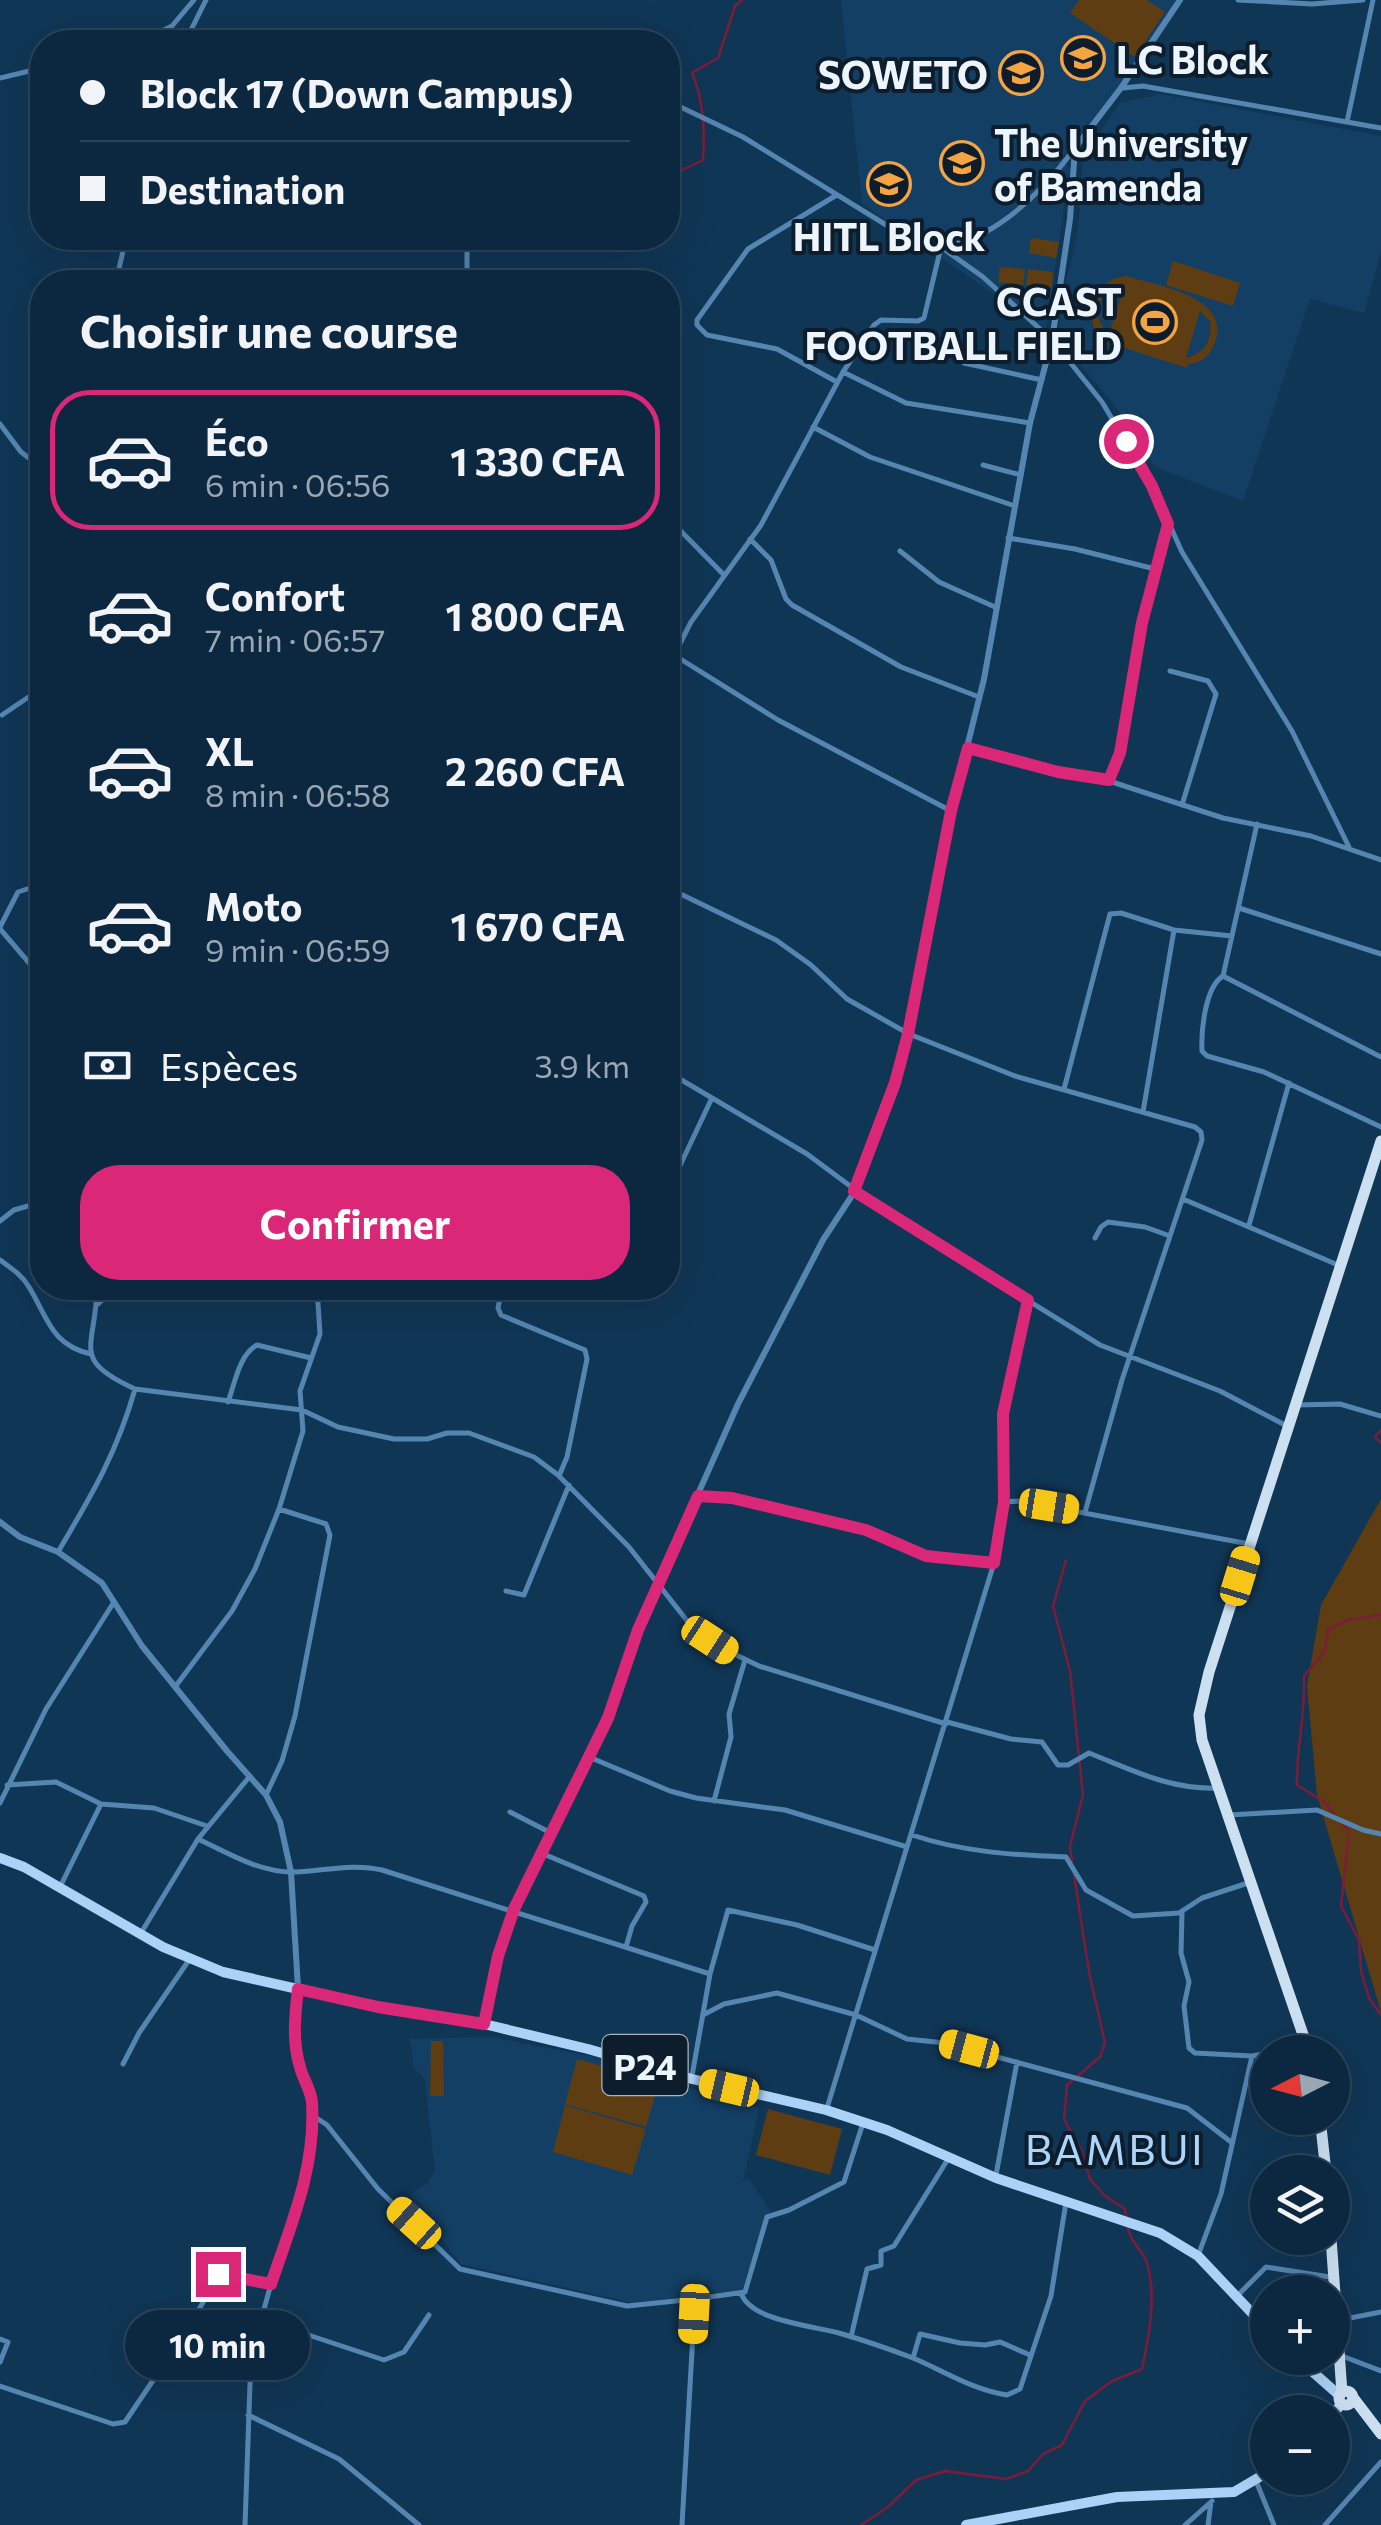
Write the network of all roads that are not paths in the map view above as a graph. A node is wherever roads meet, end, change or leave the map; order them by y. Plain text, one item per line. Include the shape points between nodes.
1 (194, 0) edge
2 (206, 0) edge
3 (1180, 0) edge
4 (1238, 0) edge
5 (1363, 0) edge
6 (1373, 0) edge
7 (164, 30) edge
8 (191, 30) edge
9 (30, 71) edge
10 (1129, 75) junction
11 (0, 78) edge
12 (1143, 86) junction
13 (1122, 88) junction
14 (680, 107) edge
15 (1347, 122) junction
16 (1381, 128) edge
17 (1075, 148) junction
18 (835, 196) junction
19 (941, 247) junction
20 (1052, 340) junction
21 (964, 363) dead end
22 (842, 372) junction
23 (1042, 380) junction
24 (837, 382) junction
25 (1030, 423) junction
26 (0, 424) edge
27 (813, 427) junction
28 (30, 459) edge
29 (983, 465) dead end
30 (1021, 475) junction
31 (1015, 506) junction
32 (1168, 524) junction
33 (680, 530) edge
34 (1008, 538) junction
35 (750, 539) junction
36 (900, 551) dead end
37 (1155, 569) junction
38 (723, 574) junction
39 (996, 607) junction
40 (680, 642) edge
41 (680, 658) edge
42 (1170, 671) dead end
43 (30, 696) edge
44 (979, 698) junction
45 (2, 715) edge
46 (968, 748) junction
47 (1109, 780) junction
48 (1182, 805) junction
49 (951, 811) junction
50 (1256, 824) junction
51 (1349, 847) junction
52 (1381, 860) edge
53 (30, 888) edge
54 (680, 894) edge
55 (1239, 908) junction
56 (0, 928) edge
57 (1174, 930) junction
58 (1232, 936) junction
59 (1381, 954) edge
60 (30, 964) edge
61 (1223, 976) junction
62 (908, 1034) junction
63 (1381, 1058) edge
64 (680, 1080) edge
65 (1289, 1083) junction
66 (1064, 1089) junction
67 (711, 1100) junction
68 (1143, 1112) junction
69 (1381, 1127) edge
70 (1381, 1141) edge
71 (680, 1166) edge
72 (854, 1191) junction
73 (1183, 1198) junction
74 (30, 1205) edge
75 (0, 1222) edge
76 (1248, 1226) junction
77 (1170, 1236) junction
78 (1095, 1238) dead end
79 (0, 1260) edge
80 (1341, 1266) junction
81 (30, 1289) edge
82 (36, 1300) edge
83 (98, 1300) edge
84 (102, 1300) edge
85 (318, 1300) edge
86 (500, 1300) edge
87 (1028, 1300) junction
88 (98, 1304) junction
89 (91, 1354) junction
90 (1130, 1357) junction
91 (312, 1358) junction
92 (135, 1389) junction
93 (228, 1402) junction
94 (1296, 1405) junction
95 (302, 1410) junction
96 (1381, 1416) edge
97 (1288, 1426) junction
98 (559, 1476) junction
99 (569, 1485) junction
100 (698, 1496) junction
101 (1004, 1502) junction
102 (279, 1509) junction
103 (1085, 1512) junction
104 (0, 1522) edge
105 (1249, 1544) junction
106 (58, 1552) junction
107 (994, 1563) junction
108 (658, 1582) junction
109 (506, 1591) dead end
110 (115, 1601) junction
111 (745, 1660) junction
112 (176, 1687) junction
113 (946, 1723) junction
114 (589, 1757) junction
115 (250, 1776) junction
116 (7, 1785) junction
117 (1218, 1788) junction
118 (266, 1795) junction
119 (714, 1800) junction
120 (0, 1803) edge
121 (102, 1804) junction
122 (510, 1812) dead end
123 (1228, 1815) junction
124 (207, 1826) junction
125 (550, 1833) junction
126 (1381, 1834) edge
127 (912, 1835) junction
128 (198, 1839) junction
129 (907, 1847) junction
130 (540, 1852) junction
131 (0, 1858) edge
132 (291, 1872) junction
133 (1251, 1882) junction
134 (60, 1888) junction
135 (514, 1909) junction
136 (1182, 1912) junction
137 (140, 1933) junction
138 (626, 1946) junction
139 (875, 1950) junction
140 (190, 1960) junction
141 (710, 1974) junction
142 (298, 1989) junction
143 (703, 2014) junction
144 (856, 2015) junction
145 (484, 2024) junction
146 (1303, 2035) edge
147 (1250, 2056) edge
148 (1017, 2062) junction
149 (123, 2064) dead end
150 (1250, 2065) edge
151 (692, 2079) junction
152 (826, 2110) junction
153 (312, 2115) junction
154 (863, 2123) junction
155 (1232, 2142) junction
156 (948, 2160) junction
157 (996, 2178) junction
158 (1066, 2202) junction
159 (1198, 2256) junction
160 (1257, 2275) edge
161 (1316, 2275) edge
162 (1250, 2283) edge
163 (271, 2284) junction
164 (741, 2293) junction
165 (1236, 2297) junction
166 (696, 2300) junction
167 (1250, 2312) edge
168 (1381, 2312) edge
169 (429, 2315) dead end
170 (1350, 2318) edge
171 (260, 2319) junction
172 (851, 2337) junction
173 (0, 2339) edge
174 (1030, 2355) junction
175 (913, 2358) junction
176 (1350, 2359) edge
177 (0, 2362) edge
178 (1381, 2371) edge
179 (1316, 2375) edge
180 (0, 2386) edge
181 (1338, 2395) edge
182 (1350, 2405) edge
183 (248, 2416) junction
184 (1381, 2433) edge
185 (1381, 2462) edge
186 (1250, 2483) edge
187 (1262, 2495) edge
188 (1212, 2498) junction
189 (244, 2525) edge
190 (418, 2525) edge
191 (682, 2525) edge
192 (966, 2525) edge
193 (1185, 2525) edge
194 (1208, 2525) edge
195 (1274, 2525) edge
196 (1326, 2525) edge

1 - 7 street
2 - 8 street
3 - 10 street
4 - 5 street
6 - 15 street
9 - 11 street
10 - 12 street
10 - 13 street
12 - 13 street
12 - 15 street
13 - 17 street
14 - 18 street via 743,136
15 - 16 street
17 - 19 street via 997,227
17 - 20 street
18 - 19 street via 909,239
18 - 24 street via 748,249 697,326 707,335 777,349
19 - 20 street
19 - 22 street via 924,318 881,320
20 - 23 street
20 - 32 street via 1102,402
21 - 23 street
22 - 24 street
22 - 25 street via 906,403
23 - 25 street
24 - 27 street
25 - 30 street
26 - 28 street
27 - 31 street via 870,456
27 - 35 street
29 - 30 street
30 - 31 street
31 - 34 street
32 - 37 street
32 - 51 street via 1292,731
33 - 38 street
34 - 37 street
34 - 39 street
35 - 38 street
35 - 44 street via 772,560 792,605 901,667
36 - 39 street via 939,582
37 - 47 street
38 - 40 street
39 - 44 street
41 - 49 street via 778,720
42 - 48 street via 1208,681 1216,694
43 - 45 street
44 - 46 street
46 - 47 street
46 - 49 street
47 - 48 street
48 - 50 street
49 - 62 street
50 - 51 street
50 - 55 street
51 - 52 street
53 - 56 street via 18,892
54 - 62 street via 776,940 847,999
55 - 58 street
55 - 59 street
56 - 60 street
57 - 58 street
57 - 66 street via 1110,914
57 - 68 street
58 - 61 street
61 - 63 street
61 - 65 street via 1212,984 1202,1052
62 - 66 street
62 - 72 street
64 - 67 street
65 - 69 street
65 - 76 street
66 - 68 street
67 - 71 street
67 - 72 street via 806,1154
68 - 73 street via 1201,1132
70 - 80 highway
72 - 87 street
72 - 100 street via 760,1359
73 - 76 street
73 - 77 street
74 - 75 street
76 - 80 street
77 - 78 street via 1108,1222
77 - 90 street
79 - 81 street
80 - 94 highway
82 - 89 street via 59,1340
83 - 88 street
84 - 88 street
85 - 91 street via 320,1334
86 - 98 street via 500,1314 586,1350
87 - 90 street
87 - 101 street via 1003,1414
88 - 89 street
89 - 92 street via 100,1372
90 - 97 street
90 - 103 street
91 - 93 street via 251,1347
91 - 95 street via 298,1398
92 - 93 street
92 - 106 street via 115,1450
93 - 95 street
94 - 96 street via 1340,1404
94 - 97 highway
95 - 98 street via 338,1427 394,1439 468,1433 534,1457
95 - 102 street via 303,1432
97 - 105 highway
98 - 99 street
99 - 108 street
99 - 109 street via 524,1595
100 - 107 street via 744,1500 866,1530 926,1556
100 - 108 street
101 - 103 street
101 - 107 street
102 - 112 street via 232,1611
102 - 118 street via 326,1524 330,1534 298,1704
103 - 105 street
104 - 106 street
105 - 117 highway via 1200,1702 1202,1740
106 - 110 street via 102,1583
107 - 113 street
108 - 111 street via 692,1628
108 - 114 street
110 - 112 street
110 - 116 street
111 - 113 street
111 - 119 street
112 - 115 street
113 - 117 street via 1042,1742 1058,1765 1089,1753 1181,1788
113 - 127 street
114 - 119 street via 670,1791
114 - 125 street
115 - 118 street
115 - 124 street
116 - 120 street
116 - 121 street via 56,1782
117 - 123 highway
118 - 132 street
119 - 129 street via 784,1810
121 - 124 street via 154,1808
121 - 134 street
122 - 125 street
123 - 126 street via 1317,1810
123 - 133 highway
124 - 128 street
125 - 130 street
127 - 129 street
127 - 136 street via 992,1854 1066,1856 1086,1890 1133,1916
128 - 132 street via 252,1864
128 - 137 street
129 - 139 street
130 - 135 street
130 - 138 street via 644,1896
131 - 134 main road, P24
132 - 135 street via 360,1865
132 - 142 street
133 - 136 street
133 - 146 highway
134 - 137 main road, P24
135 - 138 street
135 - 145 street
136 - 147 street via 1189,2048 1195,2054
137 - 140 main road, P24
138 - 141 street
139 - 141 street via 731,1910
139 - 144 street
140 - 142 main road, P24
140 - 149 street
141 - 143 street
142 - 145 main road, P24
142 - 153 street via 296,2053
143 - 144 street via 777,1993
143 - 151 street
144 - 148 street via 907,2039
144 - 152 street
145 - 151 main road, P24
148 - 155 street via 1187,2108
148 - 157 street
150 - 155 street
151 - 152 main road, P24
152 - 154 main road, P24
153 - 163 street via 302,2194
153 - 166 street via 460,2269 627,2306
154 - 156 main road, P24
154 - 164 street via 844,2182 767,2216
155 - 159 street
156 - 157 main road, P24
156 - 172 street via 898,2240 882,2251 881,2265 867,2269
157 - 158 main road, P24
158 - 159 main road, P24 via 1140,2225
158 - 174 street via 1051,2296
159 - 165 main road, P24
160 - 161 street via 1266,2266
162 - 165 street
163 - 171 street
163 - 180 street via 218,2274 125,2422 112,2424
164 - 166 street
164 - 172 street via 749,2306 774,2317
165 - 167 main road, P24
166 - 191 street
168 - 170 street
169 - 171 street via 404,2352 384,2360
171 - 183 street
172 - 175 street
173 - 177 street via 8,2342
174 - 175 street via 1000,2342 920,2334
174 - 175 street via 1020,2388 1008,2395
176 - 178 street
179 - 181 main road
182 - 184 highway
183 - 189 street
183 - 190 street via 340,2459
185 - 196 street
186 - 188 main road
187 - 195 street
188 - 192 main road via 1117,2497
188 - 193 street
188 - 194 street

